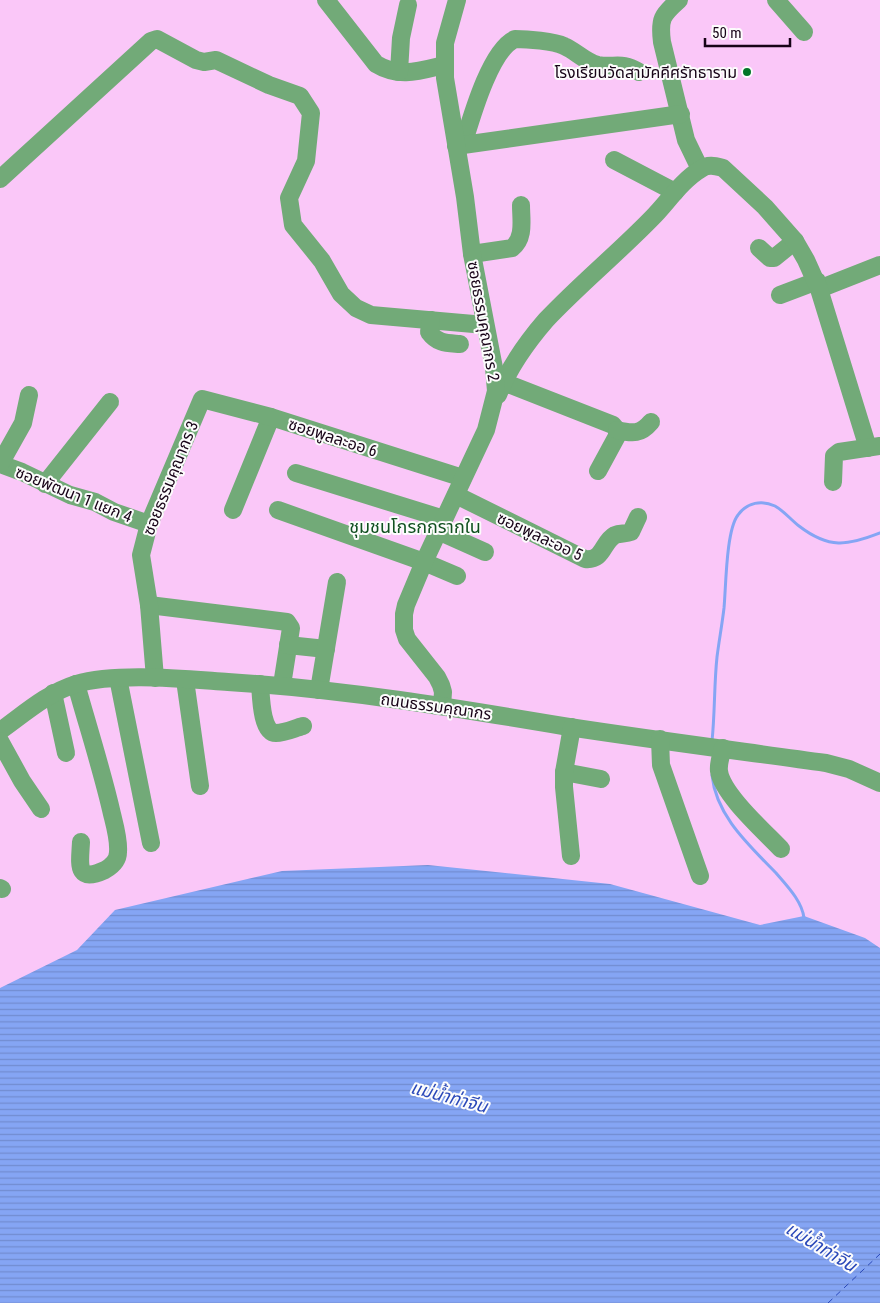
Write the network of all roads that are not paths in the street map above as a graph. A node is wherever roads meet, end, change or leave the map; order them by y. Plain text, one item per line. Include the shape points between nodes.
1 (326, 0) edge
2 (457, 0) edge
3 (679, 0) edge
4 (776, 0) edge
5 (408, 5) dead end
6 (804, 32) dead end
7 (444, 65) junction
8 (399, 72) junction
9 (639, 72) dead end
10 (681, 114) junction
11 (460, 146) junction
12 (614, 160) dead end
13 (700, 169) junction
14 (0, 179) edge
15 (675, 192) junction
16 (521, 205) dead end
17 (795, 240) junction
18 (758, 248) dead end
19 (472, 254) junction
20 (880, 264) edge
21 (818, 285) junction
22 (780, 295) dead end
23 (431, 320) junction
24 (485, 325) junction
25 (460, 344) dead end
26 (503, 382) junction
27 (29, 395) dead end
28 (202, 399) joint
29 (110, 402) dead end
30 (493, 406) junction
31 (271, 417) junction
32 (651, 422) dead end
33 (617, 430) junction
34 (874, 447) edge
35 (0, 464) edge
36 (598, 471) dead end
37 (296, 473) dead end
38 (463, 478) junction
39 (833, 482) dead end
40 (45, 484) junction
41 (456, 495) junction
42 (233, 510) dead end
43 (278, 510) dead end
44 (638, 517) dead end
45 (149, 524) junction
46 (441, 525) junction
47 (485, 552) dead end
48 (424, 562) junction
49 (457, 576) dead end
50 (337, 582) dead end
51 (148, 605) junction
52 (288, 645) junction
53 (326, 649) junction
54 (118, 678) junction
55 (155, 678) junction
56 (185, 680) junction
57 (76, 684) junction
58 (260, 684) junction
59 (282, 686) junction
60 (319, 690) junction
61 (53, 693) junction
62 (442, 706) junction
63 (303, 726) dead end
64 (572, 727) junction
65 (0, 731) edge
66 (660, 740) junction
67 (0, 741) edge
68 (721, 748) junction
69 (66, 753) dead end
70 (564, 772) junction
71 (601, 779) dead end
72 (879, 780) edge
73 (200, 786) dead end
74 (42, 809) dead end
75 (81, 842) dead end
76 (151, 843) dead end
77 (781, 849) dead end
78 (571, 856) dead end
79 (700, 876) dead end

1 - 8 street via 376,64
2 - 7 street, ซอยธรรมคุณากร 2 via 445,43
3 - 10 street via 666,11 660,28
4 - 6 street
5 - 8 street via 401,38
7 - 8 street via 419,72
7 - 11 street, ซอยธรรมคุณากร 2 via 447,96
9 - 11 street via 617,64 592,63 563,45 515,39 508,42 492,66
10 - 11 street
10 - 13 street via 686,140
11 - 19 street, ซอยธรรมคุณากร 2
12 - 15 street
13 - 15 street
13 - 17 street via 707,166 723,168
14 - 23 street via 157,39 196,60 216,60 300,96 311,113 306,161 289,198 293,225 322,261 341,294 356,308 371,315
15 - 26 street via 653,218 546,320
16 - 19 street via 521,238 515,246
17 - 18 street via 774,258
17 - 21 street
19 - 24 street, ซอยธรรมคุณากร 2
20 - 21 street
21 - 22 street
21 - 34 street
23 - 24 street
23 - 25 street via 429,332 434,339
24 - 30 street, ซอยธรรมคุณากร 2 via 495,380
26 - 30 street
26 - 33 street via 613,425
27 - 35 street via 24,423
28 - 31 street, ซอยพูลละออ 6
28 - 45 street, ซอยธรรมคุณากร 3
29 - 40 street
30 - 38 street, ซอยธรรมคุณากร 2 via 486,430
31 - 38 street, ซอยพูลละออ 6
31 - 42 street
32 - 33 street via 632,434
33 - 36 street via 617,436
34 - 39 street via 843,450 834,456
35 - 40 street, ซอยพัฒนา 1 แยก 4
37 - 46 street
38 - 41 street, ซอยธรรมคุณากร 2
40 - 45 street, ซอยพัฒนา 1 แยก 4
41 - 44 street, ซอยพูลละออ 5 via 592,560 614,536 631,532
41 - 46 street, ซอยธรรมคุณากร 2
43 - 48 street
45 - 51 street, ซอยธรรมคุณากร 3 via 142,555
46 - 47 street
46 - 48 street, ซอยธรรมคุณากร 2
48 - 49 street
48 - 62 street, ซอยธรรมคุณากร 2 via 406,604 404,630 437,677 443,692
50 - 53 street
51 - 52 street via 287,622 291,628
51 - 55 street, ซอยธรรมคุณากร 3
52 - 53 street
52 - 59 street
53 - 60 street
54 - 55 street, ถนนธรรมคุณากร
54 - 57 street, ถนนธรรมคุณากร
54 - 76 street
55 - 56 street, ถนนธรรมคุณากร
56 - 58 street, ถนนธรรมคุณากร
56 - 73 street
57 - 61 street, ถนนธรรมคุณากร
57 - 75 street via 106,785 118,854 110,867 88,874 79,867
58 - 59 street, ถนนธรรมคุณากร
58 - 63 street via 266,726 271,732
59 - 60 street, ถนนธรรมคุณากร
60 - 62 street, ถนนธรรมคุณากร
61 - 65 street, ถนนธรรมคุณากร
61 - 69 street
62 - 64 street, ถนนธรรมคุณากร
64 - 66 street, ถนนธรรมคุณากร
64 - 70 street
66 - 68 street, ถนนธรรมคุณากร
66 - 79 street via 661,765
67 - 74 street
68 - 72 street, ถนนธรรมคุณากร via 826,763
68 - 77 street via 719,772 723,784
70 - 71 street
70 - 78 street

